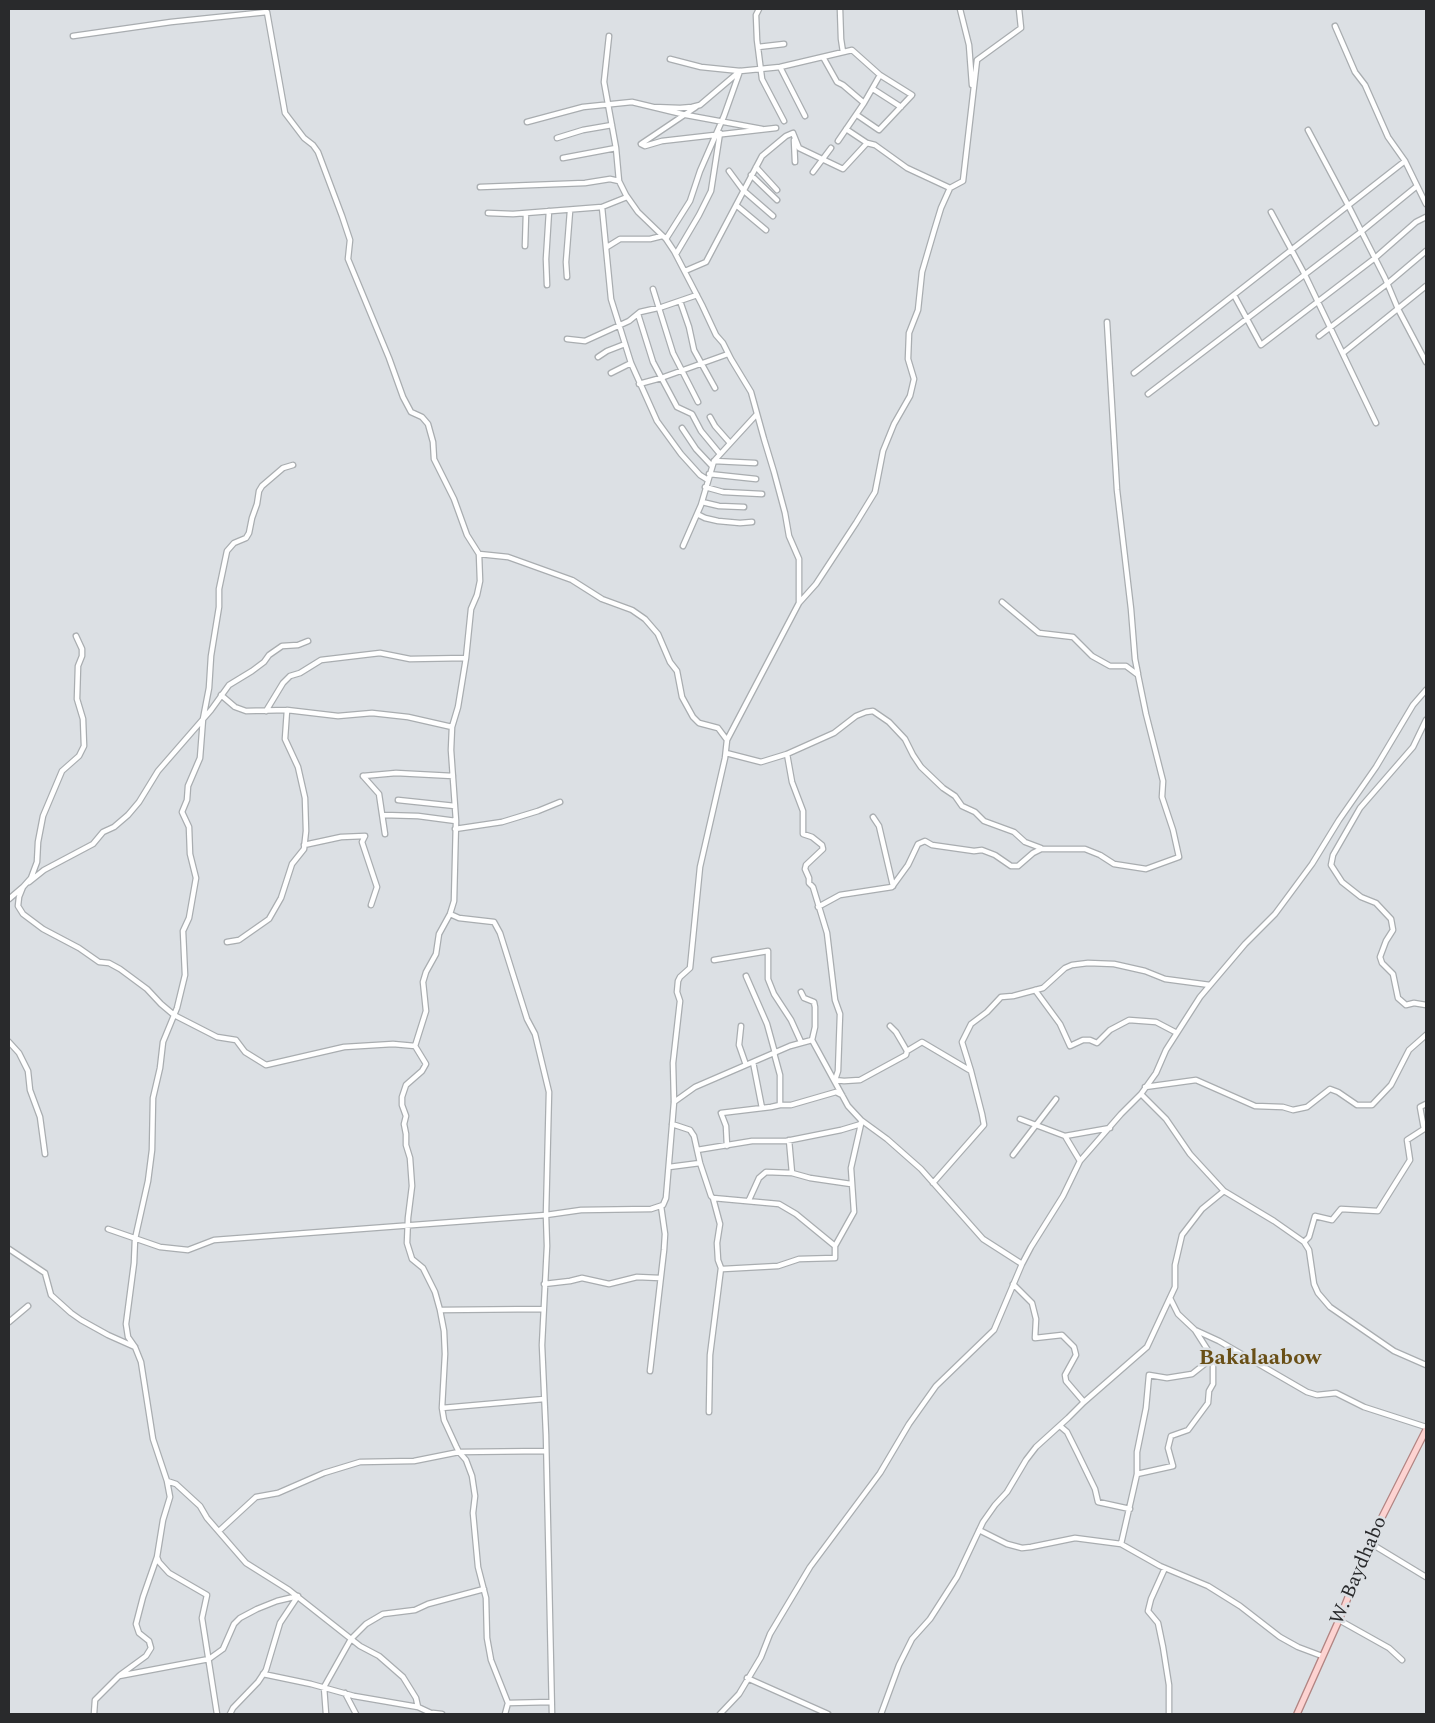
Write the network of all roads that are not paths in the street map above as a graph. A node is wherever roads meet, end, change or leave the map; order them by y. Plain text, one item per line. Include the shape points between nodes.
1 (759, 9) edge
2 (840, 9) edge
3 (960, 9) edge
4 (1019, 9) edge
5 (1335, 26) dead end
6 (73, 36) dead end
7 (609, 36) dead end
8 (784, 44) dead end
9 (758, 47) junction
10 (843, 52) junction
11 (823, 57) junction
12 (670, 59) dead end
13 (780, 67) junction
14 (760, 69) junction
15 (740, 71) junction
16 (880, 76) junction
17 (873, 89) junction
18 (973, 97) junction
19 (864, 103) junction
20 (608, 104) junction
21 (700, 105) junction
22 (653, 107) junction
23 (901, 107) junction
24 (686, 114) junction
25 (856, 115) junction
26 (805, 116) dead end
27 (722, 121) junction
28 (784, 121) dead end
29 (527, 122) dead end
30 (612, 125) junction
31 (776, 128) dead end
32 (762, 129) junction
33 (846, 129) junction
34 (1308, 130) dead end
35 (718, 135) junction
36 (794, 137) junction
37 (557, 138) dead end
38 (838, 141) dead end
39 (867, 143) junction
40 (616, 148) junction
41 (831, 148) dead end
42 (564, 158) dead end
43 (823, 160) junction
44 (1405, 161) junction
45 (795, 162) dead end
46 (756, 167) junction
47 (729, 172) dead end
48 (813, 172) dead end
49 (752, 175) junction
50 (619, 181) junction
51 (1418, 186) junction
52 (480, 187) dead end
53 (950, 188) junction
54 (743, 190) junction
55 (777, 190) dead end
56 (628, 196) junction
57 (777, 200) dead end
58 (1426, 204) edge
59 (736, 205) junction
60 (1348, 205) junction
61 (602, 207) junction
62 (570, 210) junction
63 (549, 211) junction
64 (1271, 212) dead end
65 (488, 213) dead end
66 (526, 213) junction
67 (773, 216) dead end
68 (1426, 217) edge
69 (766, 230) dead end
70 (1362, 232) junction
71 (664, 237) junction
72 (525, 246) dead end
73 (607, 247) junction
74 (1291, 250) junction
75 (1426, 252) edge
76 (676, 254) junction
77 (1375, 258) junction
78 (685, 271) junction
79 (1305, 275) junction
80 (567, 277) dead end
81 (1387, 284) junction
82 (547, 285) dead end
83 (1426, 286) edge
84 (653, 290) dead end
85 (697, 295) junction
86 (1234, 295) junction
87 (680, 301) junction
88 (1318, 302) junction
89 (659, 308) junction
90 (1398, 308) junction
91 (638, 314) junction
92 (1246, 319) junction
93 (1107, 322) dead end
94 (619, 326) junction
95 (1331, 327) junction
96 (1319, 336) dead end
97 (567, 339) dead end
98 (625, 344) junction
99 (728, 354) junction
100 (1343, 354) junction
101 (598, 357) dead end
102 (1426, 362) edge
103 (631, 363) junction
104 (702, 364) junction
105 (681, 371) junction
106 (611, 373) dead end
107 (1134, 373) dead end
108 (661, 378) junction
109 (639, 384) junction
110 (715, 388) dead end
111 (1148, 394) dead end
112 (698, 402) dead end
113 (757, 414) junction
114 (710, 417) dead end
115 (1376, 423) dead end
116 (682, 428) dead end
117 (730, 443) junction
118 (720, 454) junction
119 (713, 463) junction
120 (756, 463) dead end
121 (293, 465) dead end
122 (709, 474) junction
123 (756, 479) dead end
124 (708, 480) junction
125 (705, 488) junction
126 (762, 494) dead end
127 (702, 502) junction
128 (744, 507) dead end
129 (697, 514) junction
130 (752, 522) dead end
131 (683, 546) dead end
132 (479, 554) junction
133 (1002, 602) dead end
134 (799, 603) junction
135 (76, 636) dead end
136 (308, 641) dead end
137 (466, 658) junction
138 (1138, 675) junction
139 (1426, 690) edge
140 (221, 696) junction
141 (287, 710) junction
142 (266, 711) junction
143 (203, 719) junction
144 (1426, 720) edge
145 (452, 727) junction
146 (727, 740) junction
147 (726, 752) junction
148 (787, 754) junction
149 (452, 776) junction
150 (398, 800) dead end
151 (560, 802) dead end
152 (454, 806) junction
153 (383, 815) junction
154 (873, 817) dead end
155 (456, 821) junction
156 (456, 829) junction
157 (385, 834) dead end
158 (304, 845) junction
159 (1041, 848) junction
160 (893, 886) junction
161 (23, 887) junction
162 (9, 899) edge
163 (371, 905) dead end
164 (818, 907) junction
165 (450, 914) junction
166 (226, 942) dead end
167 (714, 960) dead end
168 (746, 976) dead end
169 (1210, 985) junction
170 (1035, 990) junction
171 (801, 992) dead end
172 (1425, 1005) edge
173 (174, 1015) junction
174 (741, 1026) dead end
175 (890, 1026) dead end
176 (1177, 1033) junction
177 (1426, 1036) edge
178 (812, 1040) junction
179 (9, 1042) edge
180 (801, 1042) junction
181 (415, 1046) junction
182 (907, 1051) junction
183 (774, 1053) junction
184 (753, 1062) junction
185 (746, 1065) junction
186 (971, 1071) junction
187 (834, 1080) junction
188 (1145, 1087) junction
189 (1141, 1094) junction
190 (843, 1096) junction
191 (1056, 1099) dead end
192 (674, 1102) junction
193 (1426, 1104) edge
194 (780, 1105) junction
195 (762, 1108) junction
196 (1020, 1119) dead end
197 (861, 1122) junction
198 (672, 1124) junction
199 (1036, 1125) junction
200 (1110, 1128) junction
201 (1065, 1136) junction
202 (790, 1140) junction
203 (727, 1146) junction
204 (697, 1150) junction
205 (44, 1154) dead end
206 (1012, 1156) dead end
207 (1080, 1161) junction
208 (700, 1163) junction
209 (669, 1166) junction
210 (792, 1172) junction
211 (933, 1183) junction
212 (851, 1184) junction
213 (1224, 1191) junction
214 (713, 1198) junction
215 (749, 1200) junction
216 (661, 1206) junction
217 (546, 1215) junction
218 (408, 1225) junction
219 (108, 1230) dead end
220 (135, 1239) junction
221 (1304, 1242) junction
222 (835, 1246) junction
223 (9, 1249) edge
224 (11, 1254) edge
225 (1022, 1264) junction
226 (721, 1268) junction
227 (660, 1278) junction
228 (544, 1284) junction
229 (1013, 1284) junction
230 (1170, 1298) junction
231 (28, 1306) dead end
232 (543, 1309) junction
233 (440, 1310) junction
234 (9, 1322) edge
235 (1195, 1330) junction
236 (136, 1347) junction
237 (1211, 1359) junction
238 (1426, 1365) edge
239 (650, 1370) dead end
240 (544, 1399) junction
241 (1084, 1402) junction
242 (442, 1408) junction
243 (709, 1412) dead end
244 (1060, 1426) junction
245 (1426, 1429) edge
246 (546, 1451) junction
247 (459, 1452) junction
248 (1137, 1474) junction
249 (167, 1481) junction
250 (1130, 1509) junction
251 (978, 1530) junction
252 (220, 1531) junction
253 (1370, 1543) junction
254 (1121, 1544) junction
255 (157, 1557) junction
256 (1165, 1568) junction
257 (1426, 1577) edge
258 (484, 1589) junction
259 (298, 1596) junction
260 (1339, 1620) junction
261 (351, 1639) junction
262 (1322, 1656) junction
263 (209, 1659) junction
264 (1402, 1660) dead end
265 (263, 1674) junction
266 (119, 1676) junction
267 (748, 1678) junction
268 (324, 1687) junction
269 (345, 1693) junction
270 (551, 1702) junction
271 (508, 1704) junction
272 (418, 1707) junction
273 (94, 1714) edge
274 (217, 1714) edge
275 (230, 1714) edge
276 (326, 1714) edge
277 (356, 1714) edge
278 (433, 1714) edge
279 (442, 1714) edge
280 (505, 1714) edge
281 (552, 1714) edge
282 (720, 1714) edge
283 (828, 1714) edge
284 (881, 1714) edge
285 (1169, 1714) edge
286 (1297, 1714) edge

1 - 9 street via 756,14
2 - 10 street
3 - 18 street via 969,45
4 - 18 street via 1021,28 977,60
5 - 44 street via 1388,137
6 - 132 street via 267,12 285,113 318,152 350,240 348,259 403,397 410,412 428,424 434,459 467,535
7 - 20 street via 604,82
8 - 9 street
9 - 14 street
10 - 11 street
10 - 16 street via 852,50
11 - 13 street
11 - 19 street via 837,82
12 - 15 street
13 - 14 street
13 - 26 street
14 - 15 street
14 - 28 street
15 - 21 street
15 - 27 street
16 - 17 street
16 - 23 street via 912,95
17 - 19 street
17 - 23 street
18 - 53 street via 963,181
19 - 25 street
20 - 22 street via 632,102
20 - 29 street via 582,107
20 - 30 street
21 - 22 street
21 - 24 street
22 - 24 street
23 - 25 street via 879,130
24 - 27 street
24 - 35 street via 641,144
25 - 33 street
27 - 32 street
27 - 35 street
30 - 37 street
30 - 40 street
31 - 32 street
32 - 35 street
33 - 38 street
33 - 39 street
34 - 60 street
35 - 71 street via 700,171 690,201
35 - 76 street via 710,191
36 - 43 street via 799,148
36 - 45 street
36 - 46 street via 793,133 776,144 762,156
39 - 43 street via 843,169
39 - 53 street via 875,145 907,168
40 - 42 street
40 - 50 street
41 - 43 street
43 - 48 street
44 - 51 street
44 - 60 street
46 - 49 street
46 - 55 street
47 - 54 street
49 - 54 street
49 - 57 street
50 - 52 street
50 - 56 street
51 - 58 street
51 - 70 street
53 - 134 street via 922,272 918,310 909,333 908,359 914,379 910,396 883,451 875,492 816,584
54 - 59 street
54 - 67 street
56 - 61 street
56 - 71 street via 638,212
59 - 69 street
59 - 78 street via 706,262
60 - 70 street
60 - 74 street
61 - 62 street
61 - 73 street
62 - 63 street
62 - 80 street
63 - 66 street
63 - 82 street
64 - 74 street
65 - 66 street
66 - 72 street
68 - 77 street
70 - 77 street
70 - 79 street
71 - 73 street via 620,239
71 - 76 street
73 - 94 street via 611,299
74 - 79 street
74 - 86 street
75 - 81 street
76 - 78 street
77 - 81 street
77 - 88 street
78 - 85 street
79 - 88 street
79 - 92 street
81 - 90 street
81 - 95 street
83 - 90 street
84 - 89 street
85 - 87 street
85 - 99 street
86 - 92 street
86 - 107 street
87 - 89 street
87 - 104 street via 694,350
88 - 92 street via 1261,345
88 - 95 street
89 - 91 street
89 - 105 street
90 - 100 street
90 - 102 street
91 - 94 street
91 - 108 street
92 - 111 street
93 - 138 street via 1117,490
94 - 97 street via 585,341
94 - 98 street
95 - 96 street
95 - 100 street
98 - 101 street
98 - 103 street
99 - 104 street
99 - 113 street via 751,392
100 - 115 street
103 - 106 street
103 - 109 street
104 - 105 street
104 - 110 street
105 - 108 street
105 - 112 street
108 - 109 street
108 - 118 street via 677,407 692,414
109 - 124 street via 656,421 671,442
113 - 117 street
113 - 134 street via 789,536 799,559
114 - 117 street
116 - 119 street via 700,453
117 - 118 street
118 - 119 street
119 - 120 street
119 - 122 street
121 - 143 street via 283,468 262,486 249,533 226,551
122 - 123 street
122 - 124 street
124 - 125 street
125 - 126 street
125 - 127 street
127 - 128 street
127 - 129 street
129 - 130 street via 718,521
129 - 131 street
132 - 137 street via 480,580 471,609
132 - 146 street via 508,557 572,580 602,599 632,610 645,619 658,634 677,671 679,687 688,709 699,723 718,728
133 - 138 street via 1039,633 1073,637 1092,656 1110,666 1126,666
134 - 146 street
135 - 161 street via 82,648 77,699 83,719 84,746 79,756 62,771 53,791 43,816 37,862
136 - 140 street via 282,646 258,667 229,685
137 - 142 street via 410,659 380,653 321,660 290,676
137 - 145 street
138 - 159 street via 1163,781 1162,797 1179,857 1146,869 1114,864 1085,849
139 - 169 street via 1413,705 1312,864 1274,914
140 - 142 street via 246,711
140 - 143 street
141 - 142 street
141 - 145 street via 338,716 372,713
141 - 158 street via 286,739 298,767 305,798
143 - 161 street via 158,771 128,815 103,832 93,844 44,870
143 - 173 street via 200,758 188,786 182,812 189,827 190,854 196,878 189,918 183,931 184,975
144 - 172 street via 1413,747 1360,808 1333,855 1331,865 1342,882 1361,897 1376,903 1391,919 1393,930 1380,957 1382,963 1394,974 1396,993 1401,1001 1406,1005
145 - 149 street
146 - 147 street
147 - 148 street via 762,762
147 - 192 street via 700,867 690,968 678,981 680,1001 673,1063
148 - 159 street via 834,734 856,716 873,711 905,739 921,767 962,806 984,821 1006,828 1025,842
148 - 164 street via 792,782 804,811 802,832 823,848 805,869
149 - 152 street
149 - 153 street via 396,773 363,776 379,794
150 - 152 street
151 - 156 street via 502,822
152 - 155 street
153 - 155 street
153 - 157 street
154 - 160 street
155 - 156 street
156 - 165 street via 454,901
158 - 163 street via 341,837 365,836 362,842 377,887
158 - 166 street via 292,864 282,898 269,919 239,940
159 - 160 street via 1018,866 1011,866 982,850 920,842
160 - 164 street via 840,895
161 - 162 street
161 - 173 street via 18,906 22,914 99,962 120,969
164 - 187 street via 827,933 835,1000 841,1021 838,1071
165 - 181 street via 439,934 436,954 426,972 426,1011
165 - 217 street via 494,922 535,1034 549,1092
167 - 180 street via 768,950 768,979
168 - 183 street via 767,1024
169 - 170 street via 1165,979 1114,964 1088,963 1065,968 1043,988
169 - 176 street
170 - 176 street via 1060,1024 1070,1046 1083,1040 1097,1043 1110,1030 1129,1020 1156,1022
170 - 186 street via 1001,997 971,1024 962,1042
171 - 178 street via 804,998 814,1002
173 - 181 street via 217,1037 236,1040 245,1052 266,1065 344,1047
173 - 220 street via 163,1042 153,1098 152,1150
174 - 185 street via 739,1046
175 - 182 street
176 - 188 street
177 - 188 street via 1409,1050 1392,1085 1372,1105 1357,1105 1330,1090 1307,1108 1293,1110 1255,1106 1196,1080
178 - 180 street
178 - 187 street
179 - 205 street via 28,1071 30,1090 40,1117
180 - 183 street
181 - 218 street via 426,1064 422,1072 406,1085 402,1097 412,1186
182 - 186 street via 922,1042
182 - 187 street via 898,1060 860,1080
183 - 184 street
183 - 194 street via 780,1075
184 - 185 street
184 - 195 street
185 - 192 street
186 - 211 street via 984,1125
187 - 190 street
188 - 189 street
189 - 200 street
189 - 213 street via 1166,1119 1190,1154
190 - 194 street via 836,1092
190 - 197 street
191 - 199 street
192 - 198 street
193 - 221 street via 1420,1107 1424,1129 1407,1140 1410,1160 1378,1212 1341,1209 1332,1220 1316,1216
194 - 195 street
195 - 203 street via 721,1113 726,1126
196 - 199 street
197 - 202 street via 841,1130
197 - 211 street via 887,1139
197 - 212 street via 851,1168
198 - 204 street via 693,1133
198 - 209 street
199 - 201 street
199 - 206 street
200 - 201 street
200 - 207 street
201 - 207 street
202 - 203 street via 752,1141
202 - 210 street
203 - 204 street
204 - 208 street
207 - 225 street
208 - 209 street
208 - 214 street
209 - 216 street via 666,1198
210 - 212 street
210 - 215 street via 766,1172 759,1178
211 - 225 street via 983,1239
212 - 222 street via 854,1212
213 - 221 street
213 - 230 street via 1202,1209 1182,1235 1175,1265 1175,1287
214 - 215 street
214 - 226 street via 720,1224 718,1260
215 - 222 street via 779,1204
216 - 217 street via 635,1211 581,1210
216 - 227 street via 665,1234
217 - 218 street
217 - 228 street
218 - 220 street via 214,1240 188,1250 160,1247
218 - 233 street via 407,1243 412,1259 423,1268
219 - 220 street
220 - 236 street via 126,1324 128,1337
221 - 238 street via 1310,1250 1314,1284 1330,1307 1394,1351
222 - 226 street via 835,1258 799,1260 778,1266
223 - 224 street
224 - 236 street via 45,1272 51,1295 71,1313
225 - 229 street
226 - 243 street via 710,1355
227 - 228 street via 637,1277 609,1284 582,1278
227 - 239 street
228 - 232 street
229 - 241 street via 1032,1303 1036,1319 1035,1338 1062,1334 1074,1347 1076,1356 1066,1381
229 - 267 street via 994,1330 936,1386 880,1473 810,1567
230 - 235 street via 1178,1314
230 - 241 street via 1148,1347
231 - 234 street
232 - 233 street
232 - 240 street
233 - 242 street via 445,1354
235 - 237 street
235 - 245 street via 1307,1392 1317,1395 1336,1393 1364,1407
236 - 249 street via 153,1439
237 - 248 street via 1214,1374 1208,1403 1188,1430 1171,1436 1168,1448 1173,1466
237 - 248 street via 1192,1374 1167,1378 1149,1375 1137,1452
240 - 242 street
240 - 246 street
241 - 244 street
242 - 247 street
244 - 250 street via 1076,1449 1098,1502
244 - 251 street via 1036,1447
245 - 253 main road, W. Baydhabo
246 - 247 street
246 - 270 street
247 - 252 street via 414,1462 360,1462 324,1473 278,1493 256,1497
247 - 258 street via 472,1476 478,1567
248 - 250 street
249 - 252 street via 176,1484 200,1506
249 - 255 street via 170,1496
250 - 254 street
251 - 254 street via 1022,1548 1075,1538
251 - 284 street via 957,1577 930,1619 912,1639
252 - 259 street via 246,1563
253 - 257 street
253 - 260 main road, W. Baydhabo
254 - 256 street
255 - 263 street via 170,1572 207,1596 202,1618
255 - 266 street via 136,1624 151,1648 146,1656
256 - 262 street via 1208,1586 1280,1637
256 - 285 street via 1148,1611 1158,1623 1163,1647 1169,1685
258 - 261 street via 415,1610 383,1614 366,1624
258 - 271 street via 491,1660
259 - 261 street
259 - 263 street via 277,1601 240,1618 223,1649
259 - 265 street via 280,1624
260 - 262 main road, W. Baydhabo
260 - 264 street via 1389,1648
261 - 268 street
261 - 272 street via 392,1666 416,1698
262 - 286 main road, W. Baydhabo
263 - 266 street
263 - 274 street
265 - 268 street
265 - 275 street
266 - 273 street via 95,1700
267 - 282 street via 739,1694
267 - 283 street
268 - 269 street
268 - 276 street
269 - 272 street
269 - 277 street
270 - 271 street
270 - 281 street
271 - 280 street
272 - 278 street
278 - 279 street

